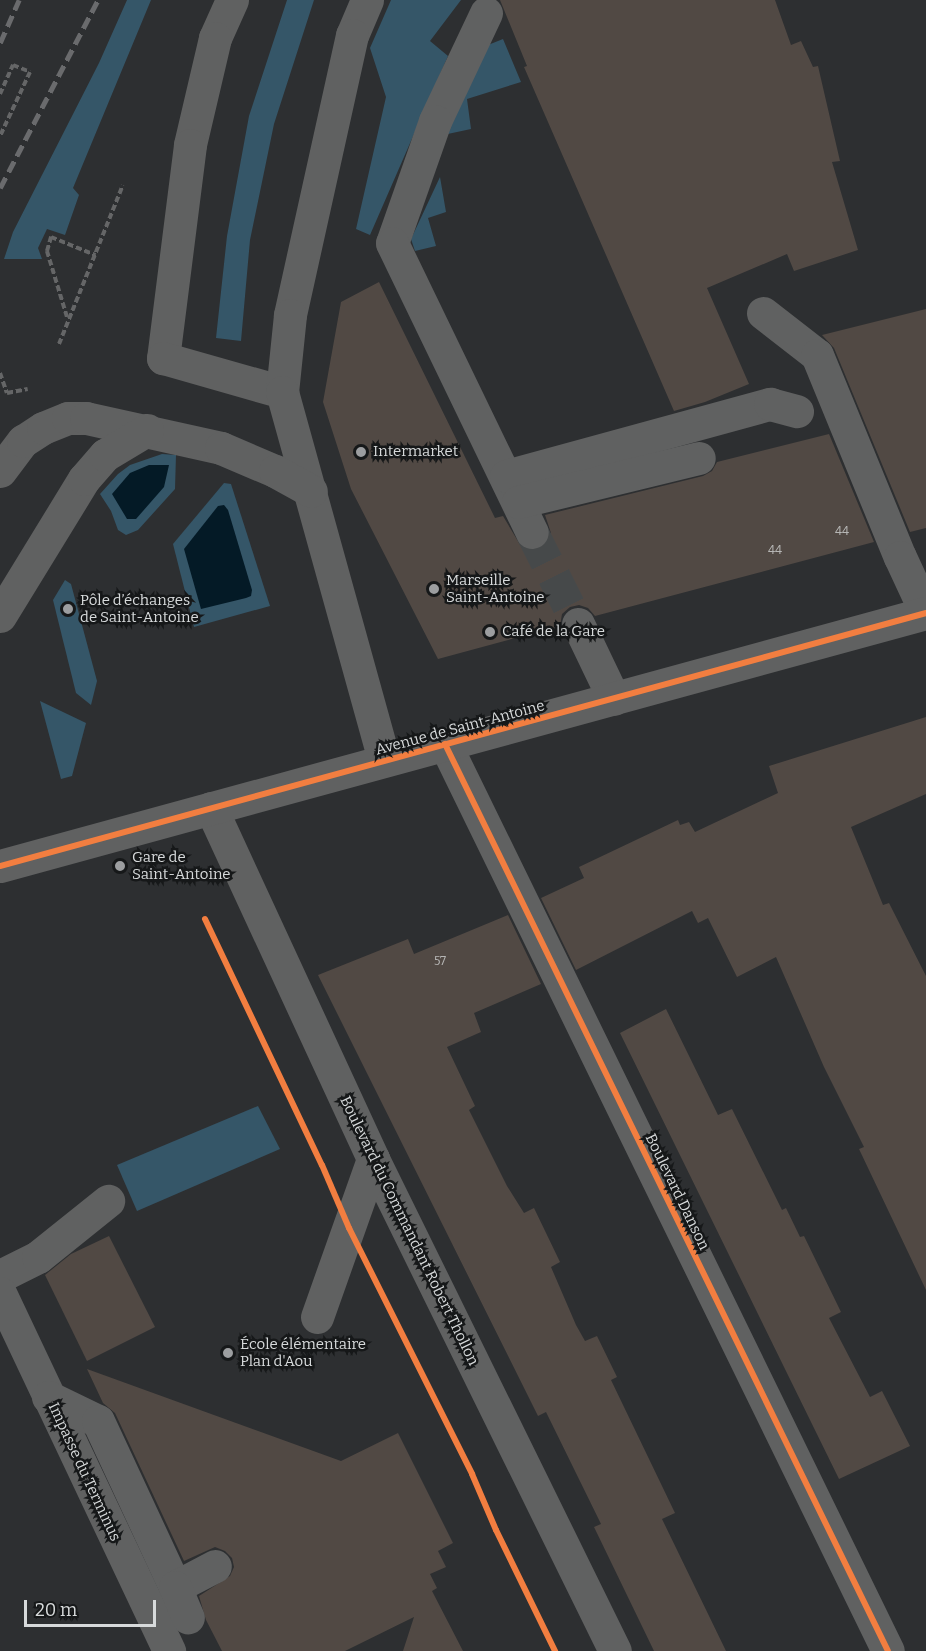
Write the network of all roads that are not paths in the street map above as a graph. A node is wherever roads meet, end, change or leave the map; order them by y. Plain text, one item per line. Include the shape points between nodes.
1 (232, 0) edge
2 (367, 0) edge
3 (486, 13) dead end
4 (763, 313) dead end
5 (282, 392) junction
6 (797, 411) dead end
7 (147, 430) junction
8 (699, 458) dead end
9 (0, 471) edge
10 (512, 489) junction
11 (311, 491) junction
12 (532, 532) tunnel mouth
13 (926, 613) edge
14 (0, 616) edge
15 (578, 624) tunnel mouth
16 (614, 699) junction
17 (445, 744) junction
18 (384, 760) junction
19 (211, 808) junction
20 (0, 866) edge
21 (373, 1159) junction
22 (108, 1200) dead end
23 (0, 1276) edge
24 (0, 1293) edge
25 (317, 1317) dead end
26 (48, 1397) junction
27 (215, 1566) dead end
28 (175, 1587) junction
29 (188, 1617) dead end
30 (169, 1651) edge
31 (615, 1651) edge
32 (888, 1651) edge

1 - 5 street via 215,38 190,145 163,358
2 - 5 street via 352,35 290,315
3 - 10 street via 435,121 392,243
4 - 13 street via 817,355
5 - 11 street
6 - 10 street via 770,404
7 - 9 street via 68,418 23,441
7 - 11 street via 221,448
7 - 14 street via 105,455 84,479
8 - 10 street
10 - 12 street
11 - 18 street
13 - 16 street, Avenue de Saint-Antoine
15 - 16 street
16 - 17 street, Avenue de Saint-Antoine
17 - 18 street, Avenue de Saint-Antoine
17 - 32 street, Boulevard Danson
18 - 19 street, Avenue de Saint-Antoine
19 - 20 street, Avenue de Saint-Antoine
19 - 21 street, Boulevard du Commandant Robert Thollon
21 - 25 street
21 - 31 street, Boulevard du Commandant Robert Thollon
22 - 23 street via 38,1257
24 - 26 street, Impasse du Terminus
26 - 28 street via 98,1421
26 - 30 street, Impasse du Terminus
27 - 28 street
28 - 29 street

